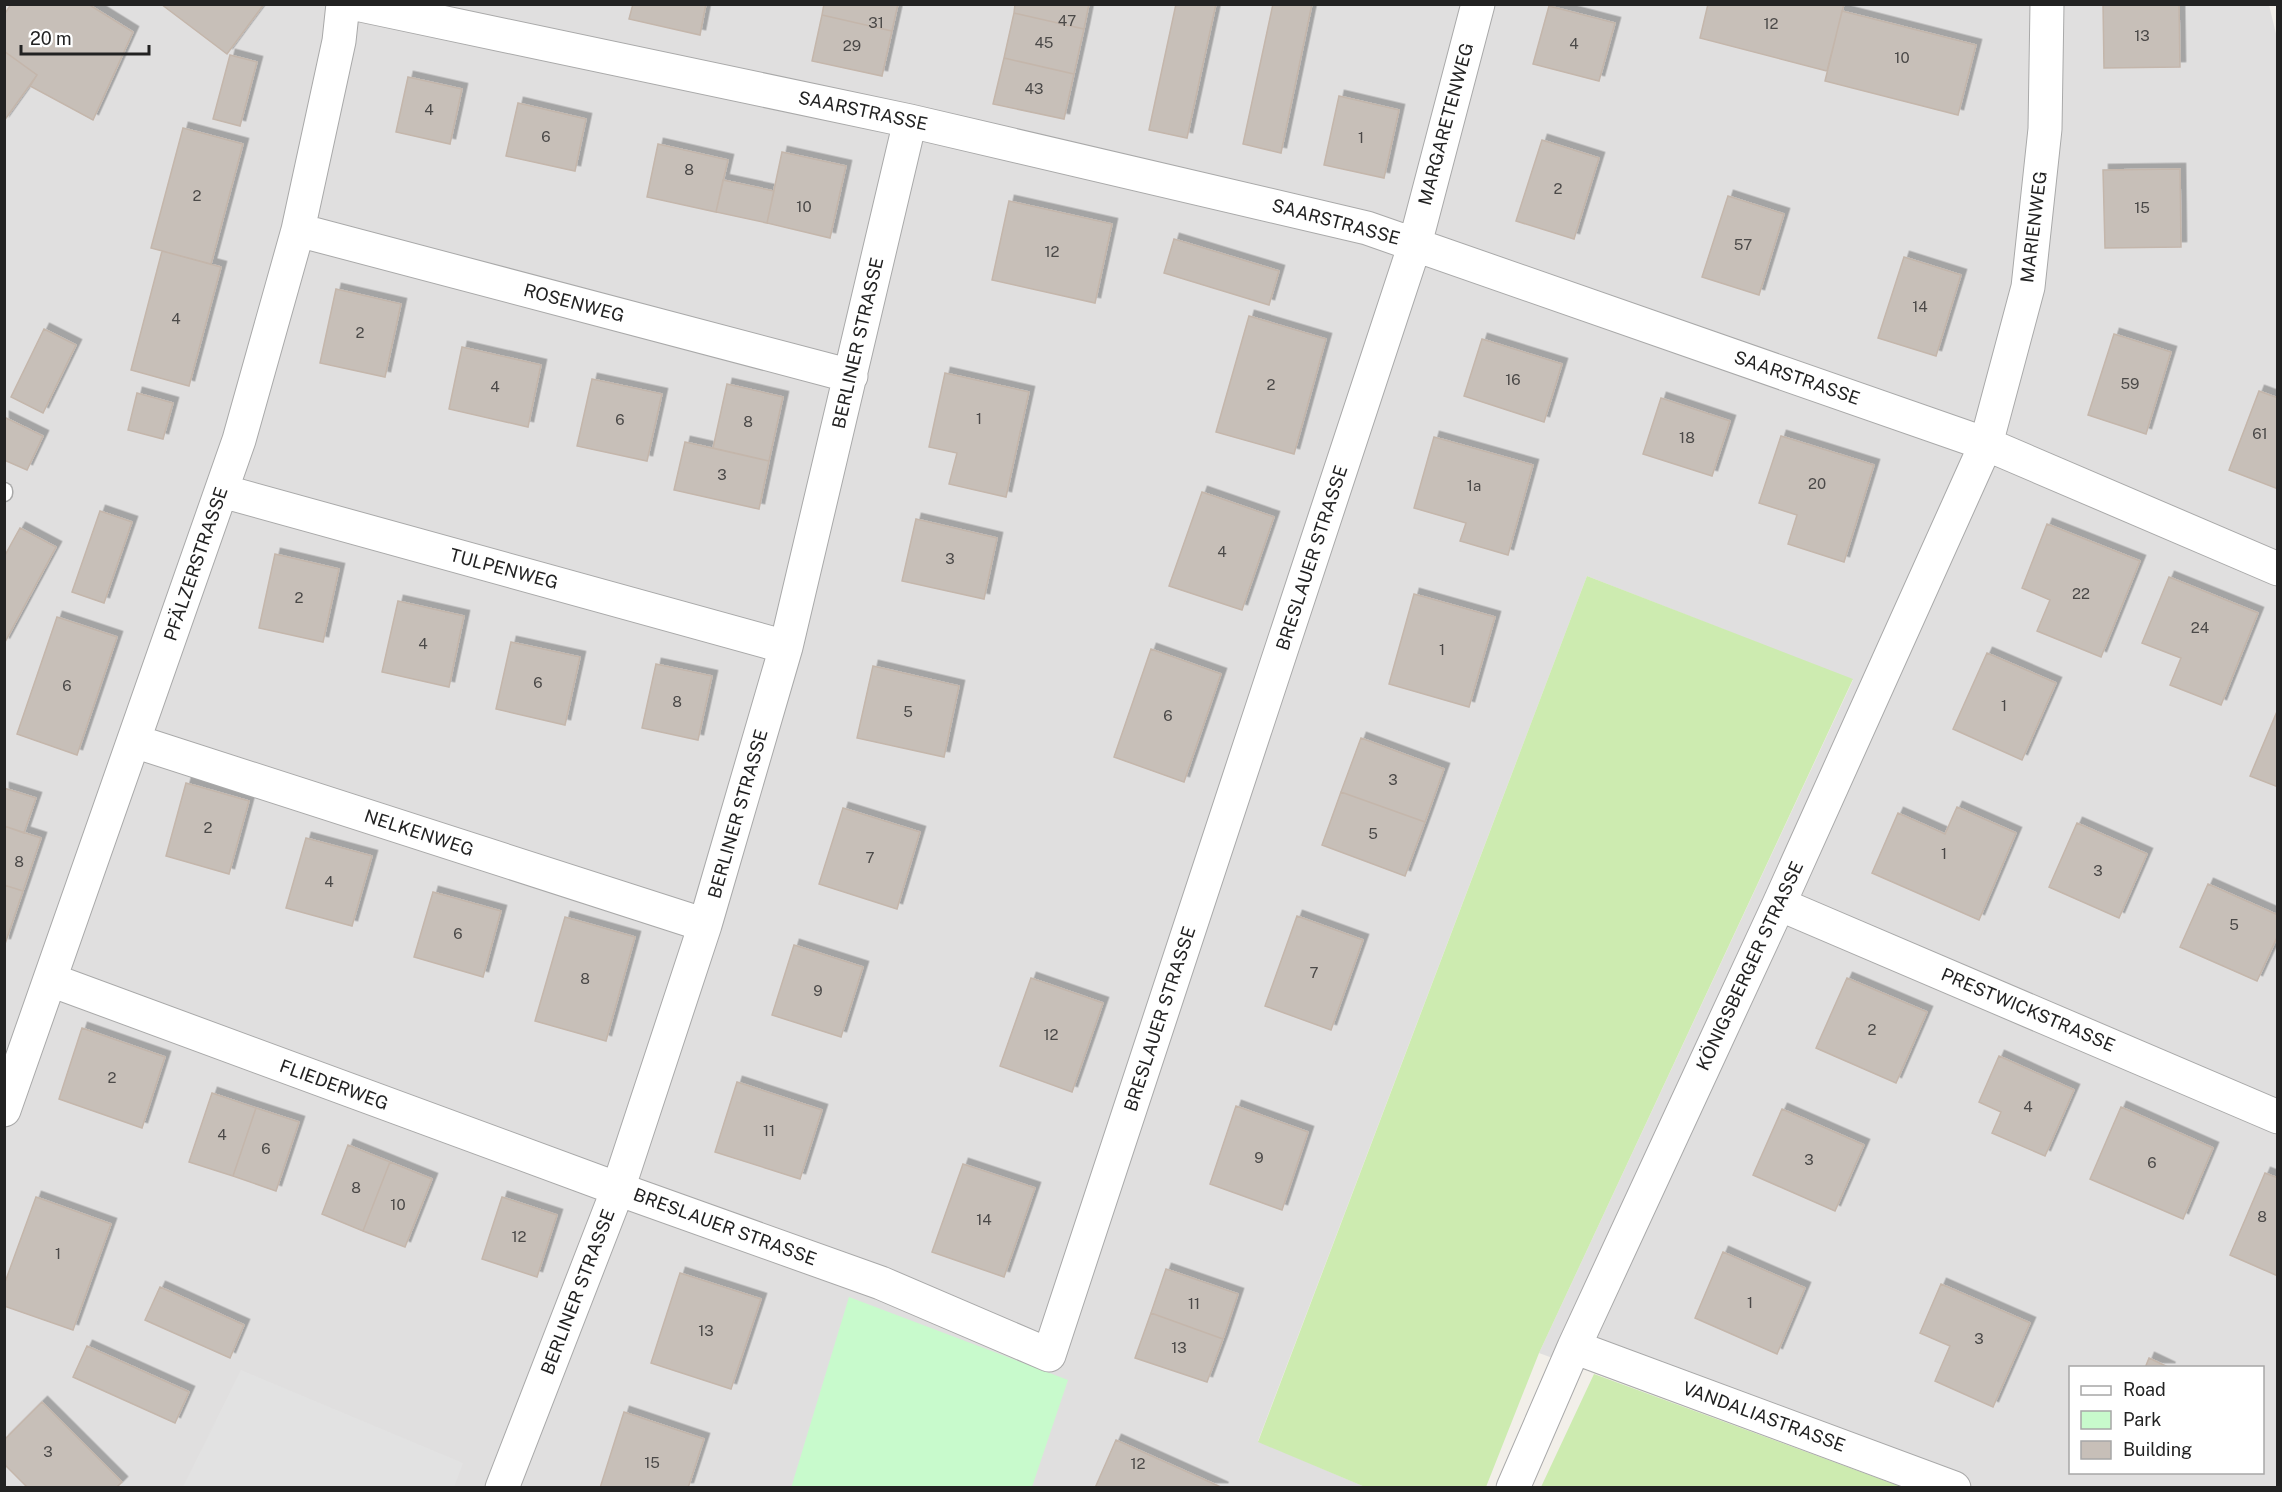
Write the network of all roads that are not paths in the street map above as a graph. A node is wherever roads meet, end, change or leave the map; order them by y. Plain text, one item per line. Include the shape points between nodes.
1 (344, 4) edge
2 (356, 4) edge
3 (1478, 4) edge
4 (2047, 4) edge
5 (910, 121) junction
6 (298, 230) junction
7 (1415, 244) junction
8 (850, 376) junction
9 (1986, 444) junction
10 (222, 491) junction
11 (2277, 569) edge
12 (786, 647) junction
13 (134, 741) junction
14 (1779, 904) junction
15 (705, 925) junction
16 (51, 980) junction
17 (4, 1110) edge
18 (2277, 1117) edge
19 (618, 1189) junction
20 (1574, 1347) junction
21 (502, 1488) edge
22 (1513, 1488) edge
23 (1954, 1488) edge

1 - 6 street, PFÄLZERSTRASSE
2 - 5 street, SAARSTRASSE
3 - 7 street, MARGARETENWEG
4 - 9 street, MARIENWEG via 2045,129 2028,287
5 - 7 street, SAARSTRASSE via 1245,197
5 - 8 street, BERLINER STRASSE
6 - 8 street, ROSENWEG
6 - 10 street, PFÄLZERSTRASSE
7 - 9 street, SAARSTRASSE
7 - 19 street, BRESLAUER STRASSE via 1049,1355 880,1283
8 - 12 street, BERLINER STRASSE
9 - 11 street, SAARSTRASSE
9 - 14 street, KÖNIGSBERGER STRASSE
10 - 12 street, TULPENWEG
10 - 13 street, PFÄLZERSTRASSE
12 - 15 street, BERLINER STRASSE
13 - 15 street, NELKENWEG
13 - 16 street, PFÄLZERSTRASSE
14 - 18 street, PRESTWICKSTRASSE
14 - 20 street, KÖNIGSBERGER STRASSE
15 - 19 street, BERLINER STRASSE
16 - 17 street, PFÄLZERSTRASSE
16 - 19 street, FLIEDERWEG
19 - 21 street, BERLINER STRASSE
20 - 22 street, KÖNIGSBERGER STRASSE
20 - 23 street, VANDALIASTRASSE

